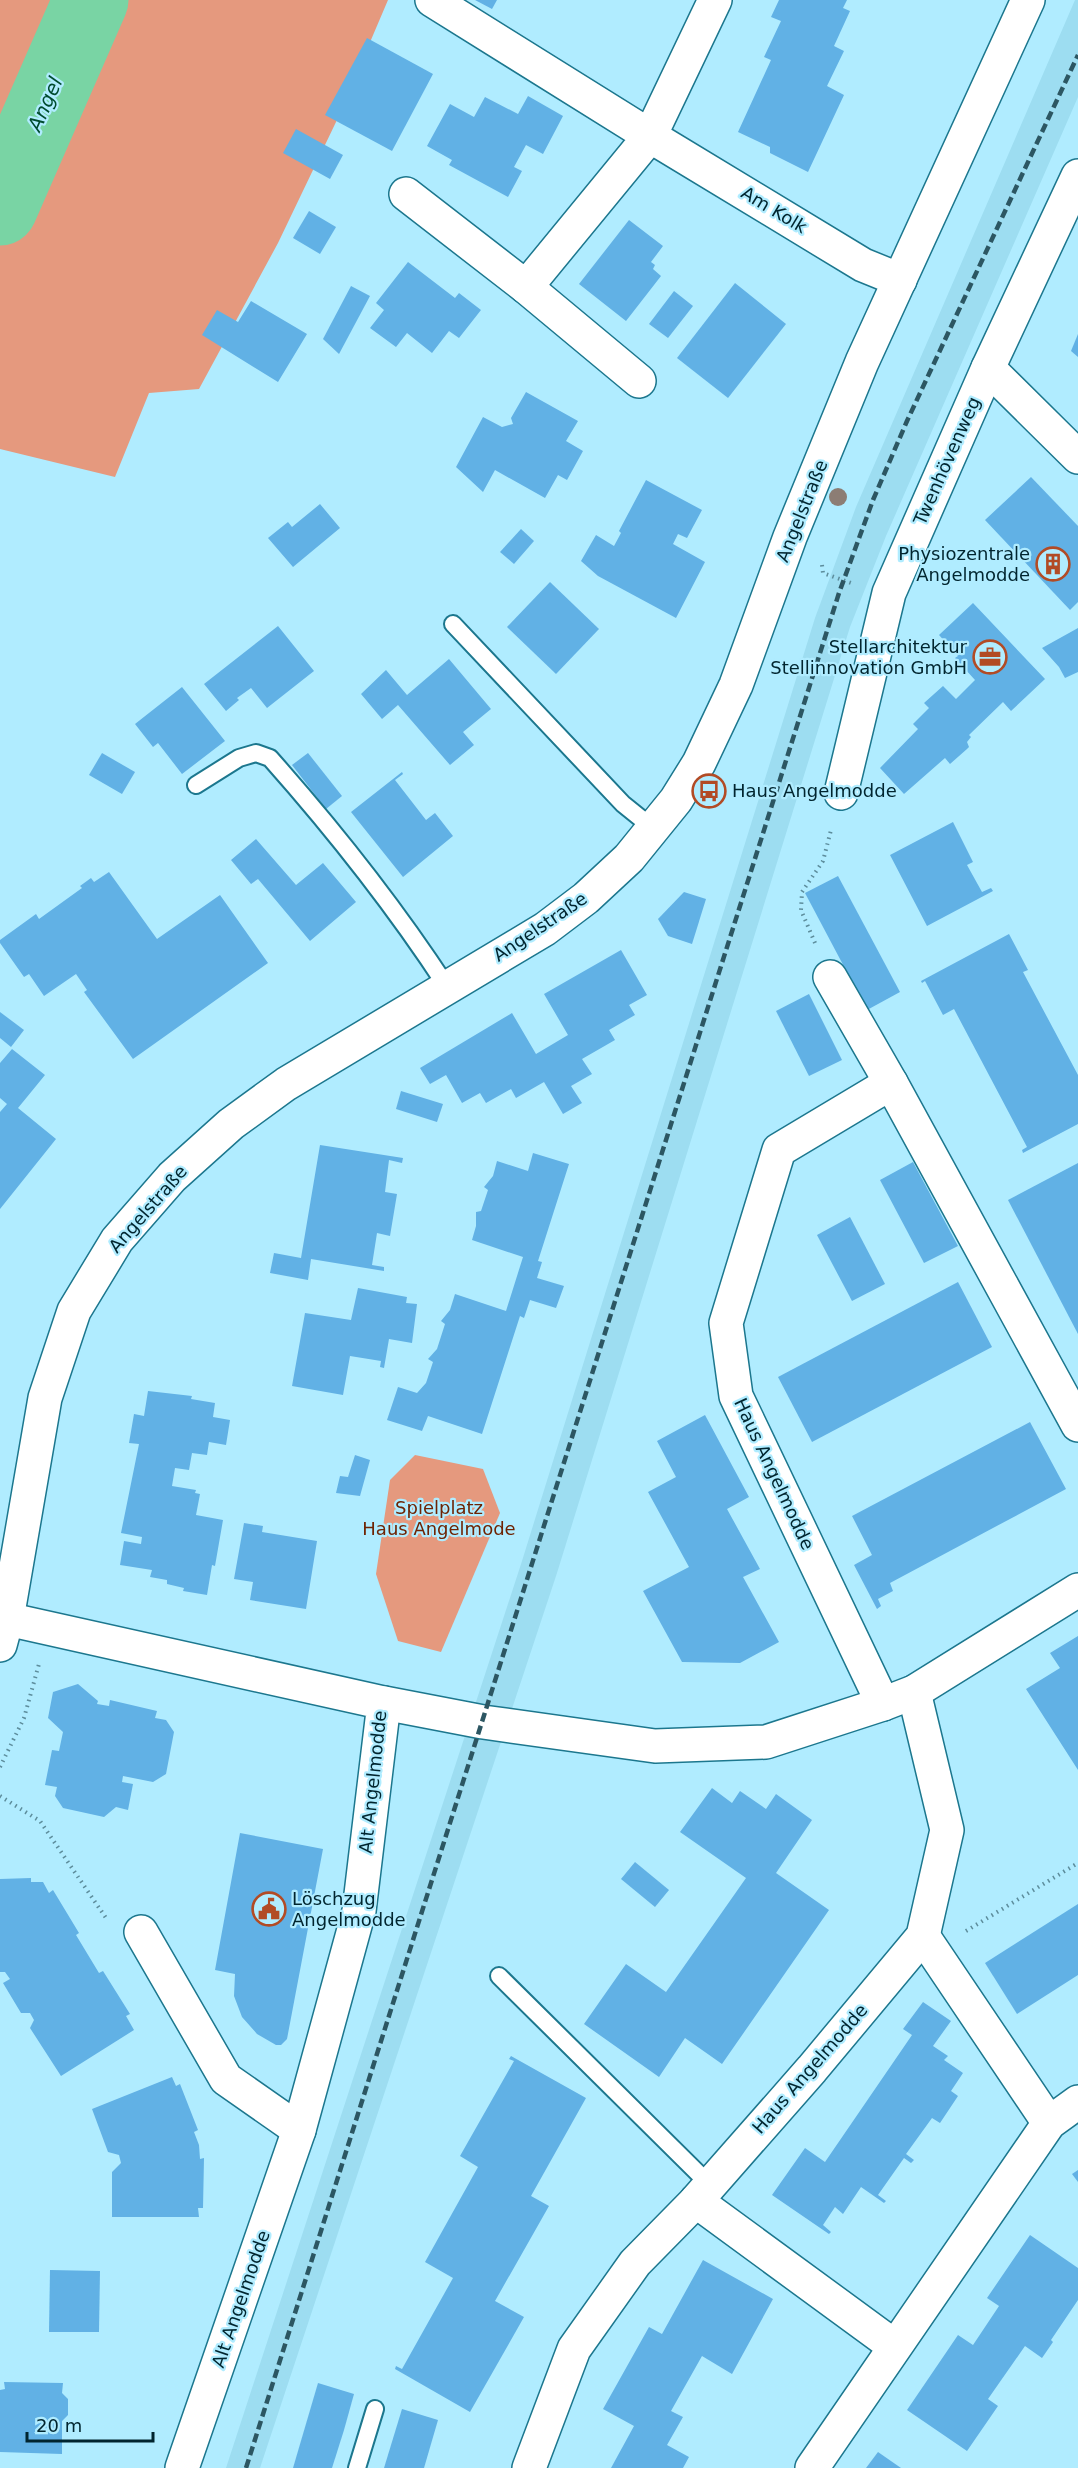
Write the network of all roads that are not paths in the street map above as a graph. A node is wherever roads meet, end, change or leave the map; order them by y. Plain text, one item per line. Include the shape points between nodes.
1 (432, 0) edge
2 (715, 0) edge
3 (1028, 0) edge
4 (650, 135) junction
5 (1078, 176) edge
6 (406, 194) dead end
7 (900, 280) junction
8 (525, 287) junction
9 (988, 368) junction
10 (639, 381) dead end
11 (1078, 457) edge
12 (453, 624) dead end
13 (196, 785) dead end
14 (841, 793) road end
15 (654, 829) junction
16 (830, 977) road end
17 (447, 987) junction
18 (891, 1083) junction
19 (1078, 1425) edge
20 (1078, 1590) edge
21 (3, 1632) edge
22 (914, 1692) junction
23 (384, 1703) junction
24 (883, 1704) junction
25 (141, 1932) road end
26 (923, 1935) junction
27 (499, 1976) dead end
28 (1078, 2102) edge
29 (1049, 2123) junction
30 (299, 2130) junction
31 (703, 2193) junction
32 (894, 2346) junction
33 (375, 2409) dead end
34 (182, 2468) edge
35 (357, 2468) edge
36 (529, 2468) edge
37 (812, 2468) edge

1 - 4 street, Am Kolk
2 - 4 street
3 - 7 street, Angelstraße
4 - 7 street, Am Kolk via 863,265
4 - 8 street
5 - 9 street, Twenhövenweg
6 - 8 street
7 - 15 street, Angelstraße via 790,537 727,704 699,763
8 - 10 street
9 - 11 street
9 - 14 street, Twenhövenweg via 889,593
12 - 15 lane via 623,804
13 - 17 lane via 239,758 256,753 270,758 391,909
15 - 17 street, Angelstraße via 586,898 545,929
16 - 18 street
17 - 21 street, Angelstraße via 286,1084 231,1124 172,1177 117,1240 74,1311 45,1398
18 - 19 street
18 - 24 street, Haus Angelmodde via 779,1150 726,1323 736,1396
20 - 22 street
21 - 23 street, Alt Angelmodde via 46,1628
22 - 24 street
22 - 26 street, Haus Angelmodde via 947,1830
23 - 24 street via 483,1722 655,1746 766,1742
23 - 30 street, Alt Angelmodde via 358,1911
25 - 30 street via 226,2079
26 - 29 street
26 - 31 street, Haus Angelmodde
27 - 31 lane
28 - 29 street
29 - 32 street
30 - 34 street, Alt Angelmodde
31 - 32 street
31 - 36 street, Haus Angelmodde via 635,2263 574,2349
32 - 37 street
33 - 35 lane

